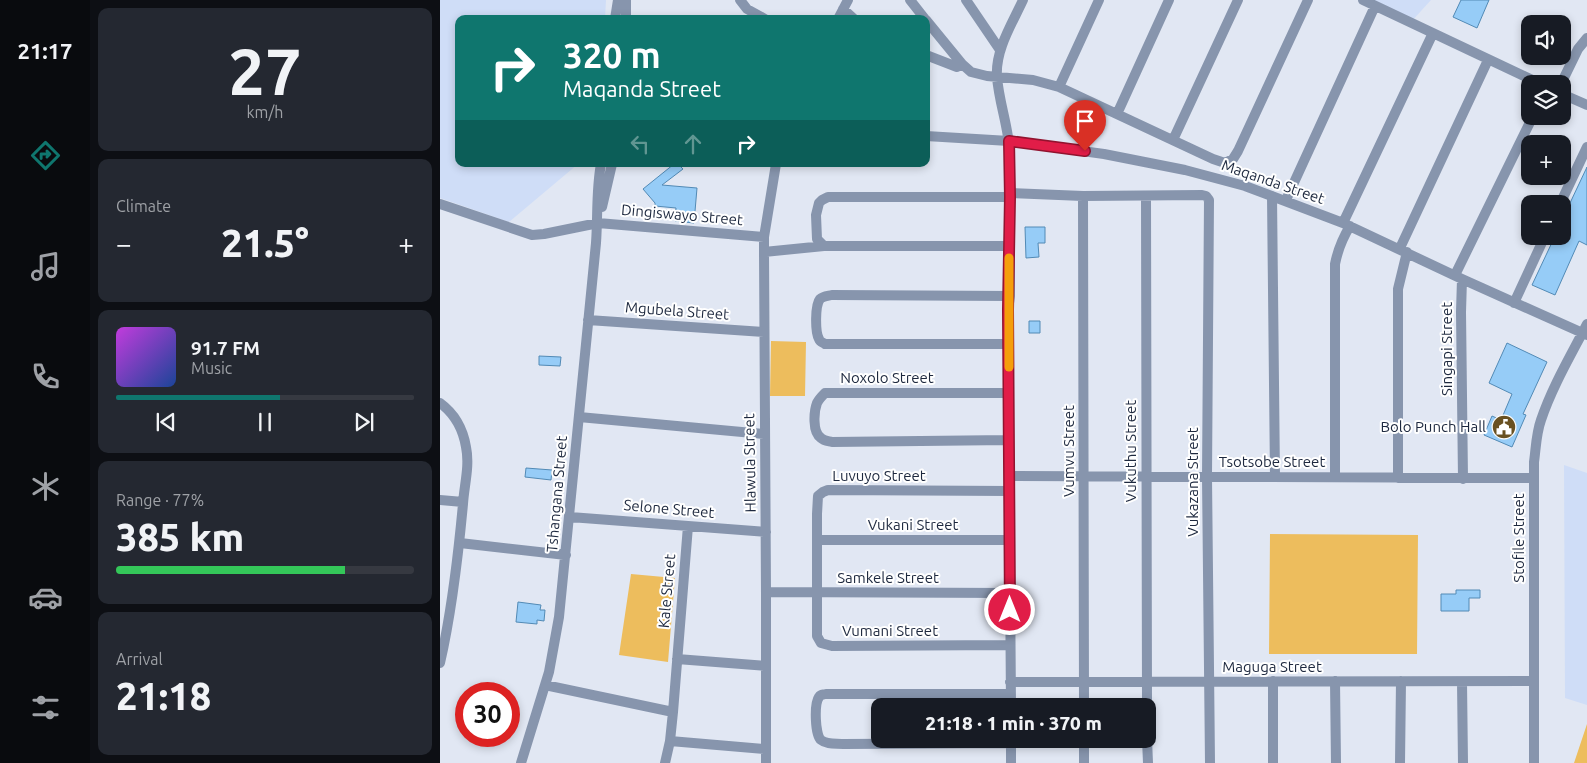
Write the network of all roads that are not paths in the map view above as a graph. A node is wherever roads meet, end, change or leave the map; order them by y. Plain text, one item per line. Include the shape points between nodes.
1 (618, 0) edge
2 (626, 0) edge
3 (740, 0) edge
4 (910, 0) edge
5 (966, 0) edge
6 (1099, 0) edge
7 (1169, 0) edge
8 (1238, 0) edge
9 (1308, 0) edge
10 (1363, 0) edge
11 (1019, 2) edge
12 (1375, 6) junction
13 (616, 15) edge
14 (626, 15) edge
15 (758, 15) edge
16 (923, 15) edge
17 (930, 24) edge
18 (1433, 33) junction
19 (1587, 38) edge
20 (1000, 50) junction
21 (930, 57) edge
22 (1488, 60) junction
23 (962, 64) junction
24 (1521, 75) edge
25 (1565, 75) edge
26 (997, 77) junction
27 (1059, 87) junction
28 (1571, 98) edge
29 (1587, 105) edge
30 (1117, 114) junction
31 (1528, 125) edge
32 (930, 136) edge
33 (1173, 140) junction
34 (1009, 141) junction
35 (1587, 147) edge
36 (601, 167) edge
37 (611, 167) edge
38 (776, 167) edge
39 (1010, 195) junction
40 (1564, 195) edge
41 (1083, 196) junction
42 (1146, 196) junction
43 (1272, 196) junction
44 (1286, 200) junction
45 (440, 204) edge
46 (598, 222) junction
47 (1346, 224) junction
48 (764, 237) junction
49 (1541, 245) edge
50 (824, 246) junction
51 (1009, 246) junction
52 (1404, 250) junction
53 (764, 252) junction
54 (1459, 277) junction
55 (1010, 296) junction
56 (1514, 303) junction
57 (588, 320) junction
58 (1585, 331) edge
59 (764, 332) junction
60 (1008, 344) junction
61 (1009, 393) junction
62 (440, 403) edge
63 (579, 417) junction
64 (764, 434) junction
65 (1009, 440) junction
66 (1009, 476) junction
67 (1084, 476) junction
68 (1146, 476) junction
69 (1208, 477) junction
70 (1335, 477) junction
71 (1275, 478) junction
72 (1398, 478) junction
73 (1534, 478) junction
74 (1463, 479) junction
75 (1010, 491) junction
76 (440, 500) edge
77 (463, 502) junction
78 (570, 516) junction
79 (688, 526) junction
80 (766, 532) junction
81 (817, 540) junction
82 (1010, 540) junction
83 (460, 543) junction
84 (566, 555) junction
85 (766, 592) junction
86 (817, 593) junction
87 (1010, 593) junction
88 (440, 602) edge
89 (452, 604) junction
90 (1010, 645) junction
91 (677, 659) junction
92 (440, 663) edge
93 (766, 666) junction
94 (1273, 681) junction
95 (1335, 681) junction
96 (1401, 681) junction
97 (1533, 681) junction
98 (1010, 682) junction
99 (1084, 682) junction
100 (1147, 682) junction
101 (1209, 682) junction
102 (1462, 682) junction
103 (545, 686) junction
104 (1010, 694) junction
105 (1010, 698) edge
106 (1084, 698) edge
107 (1147, 698) edge
108 (673, 712) junction
109 (670, 741) junction
110 (871, 744) edge
111 (1011, 748) edge
112 (1084, 748) edge
113 (1147, 748) edge
114 (766, 750) junction
115 (521, 763) edge
116 (666, 763) edge
117 (766, 763) edge
118 (1011, 763) edge
119 (1084, 763) edge
120 (1148, 763) edge
121 (1210, 763) edge
122 (1273, 763) edge
123 (1336, 763) edge
124 (1400, 763) edge
125 (1463, 763) edge
126 (1534, 763) edge

1 - 13 street
2 - 14 street
3 - 15 street
4 - 16 street
5 - 20 street
6 - 27 street
7 - 30 street
8 - 33 street
9 - 33 street via 1233,159 1221,162
10 - 12 street
11 - 20 street
12 - 18 street
12 - 44 street
17 - 23 street
18 - 22 street
18 - 47 street
19 - 25 street
20 - 26 street
21 - 23 street via 957,67
22 - 24 street
22 - 52 street
23 - 26 street via 975,74
26 - 27 street via 1033,80
26 - 34 street
27 - 30 street
28 - 29 street
30 - 33 street
31 - 54 street
32 - 34 street, Maqanda Street
34 - 39 street
34 - 43 street, Maqanda Street via 1163,165
35 - 40 street
36 - 46 street, Tshangana Street
37 - 46 street, Tshangana Street
38 - 48 street, Hlawula Street
39 - 41 street
39 - 50 street via 828,197 817,207 817,239
39 - 51 street
41 - 42 street
41 - 67 street, Vumvu Street
42 - 68 street, Vukuthu Street
42 - 69 street, Vukazana Street via 1202,195 1209,200
43 - 44 street, Maqanda Street
43 - 71 street
44 - 47 street, Maqanda Street
45 - 46 street, Dingiswayo Street via 532,234
46 - 48 street, Dingiswayo Street
46 - 57 street, Tshangana Street
47 - 52 street, Maqanda Street
47 - 70 street via 1335,264
48 - 53 street, Hlawula Street
49 - 56 street
50 - 51 street
50 - 53 street
51 - 55 street
52 - 54 street, Maqanda Street
52 - 72 street via 1398,290
53 - 59 street, Hlawula Street
54 - 56 street, Maqanda Street
54 - 74 street, Singapi Street
55 - 60 street
55 - 60 street via 832,295 820,300 817,313 817,334 824,344
56 - 58 street, Maqanda Street
57 - 59 street, Mgubela Street
57 - 63 street, Tshangana Street
58 - 73 street, Stofile Street via 1541,420
59 - 64 street, Hlawula Street
60 - 61 street
61 - 65 street
61 - 65 street, Noxolo Street via 825,393 817,402 815,420 818,436 832,442
62 - 77 street via 459,423 465,441 468,458
63 - 64 street
63 - 78 street, Tshangana Street
64 - 80 street, Hlawula Street
65 - 66 street
66 - 67 street, Tsotsobe Street
66 - 75 street
67 - 68 street, Tsotsobe Street
67 - 99 street, Vumvu Street
68 - 69 street, Tsotsobe Street
68 - 100 street, Vukuthu Street
69 - 71 street, Tsotsobe Street
69 - 101 street, Vukazana Street
70 - 71 street, Tsotsobe Street
70 - 72 street, Tsotsobe Street
72 - 74 street, Tsotsobe Street
73 - 74 street, Tsotsobe Street
73 - 97 street, Stofile Street
75 - 81 street, Luvuyo Street via 828,490 817,500
75 - 82 street
76 - 77 street
77 - 83 street
78 - 79 street, Selone Street
78 - 84 street, Tshangana Street
79 - 80 street, Selone Street
79 - 91 street, Kale Street
80 - 85 street, Hlawula Street
81 - 82 street, Vukani Street
81 - 86 street, Luvuyo Street
82 - 87 street
83 - 84 street
83 - 89 street
84 - 103 street, Tshangana Street via 555,646
85 - 86 street, Samkele Street
85 - 93 street, Hlawula Street
86 - 87 street, Samkele Street
86 - 90 street, Vumani Street via 817,636 824,645
87 - 90 street
88 - 89 street
89 - 92 street
90 - 98 street
91 - 93 street
91 - 108 street, Kale Street
93 - 114 street, Hlawula Street
94 - 95 street, Maguga Street
94 - 101 street, Maguga Street
94 - 122 street
95 - 96 street, Maguga Street
95 - 123 street
96 - 102 street, Maguga Street
96 - 124 street
97 - 102 street, Maguga Street
97 - 126 street, Stofile Street
98 - 99 street, Maguga Street
98 - 104 street
99 - 100 street, Maguga Street
99 - 106 street, Vumvu Street
100 - 101 street, Maguga Street
100 - 107 street, Vukuthu Street
101 - 121 street, Vukazana Street
102 - 125 street
103 - 108 street
103 - 115 street, Tshangana Street
104 - 105 street
104 - 110 street via 821,695 816,712 819,738 825,742
108 - 109 street, Kale Street
109 - 114 street
109 - 116 street, Kale Street
111 - 118 street
112 - 119 street
113 - 120 street
114 - 117 street, Hlawula Street

